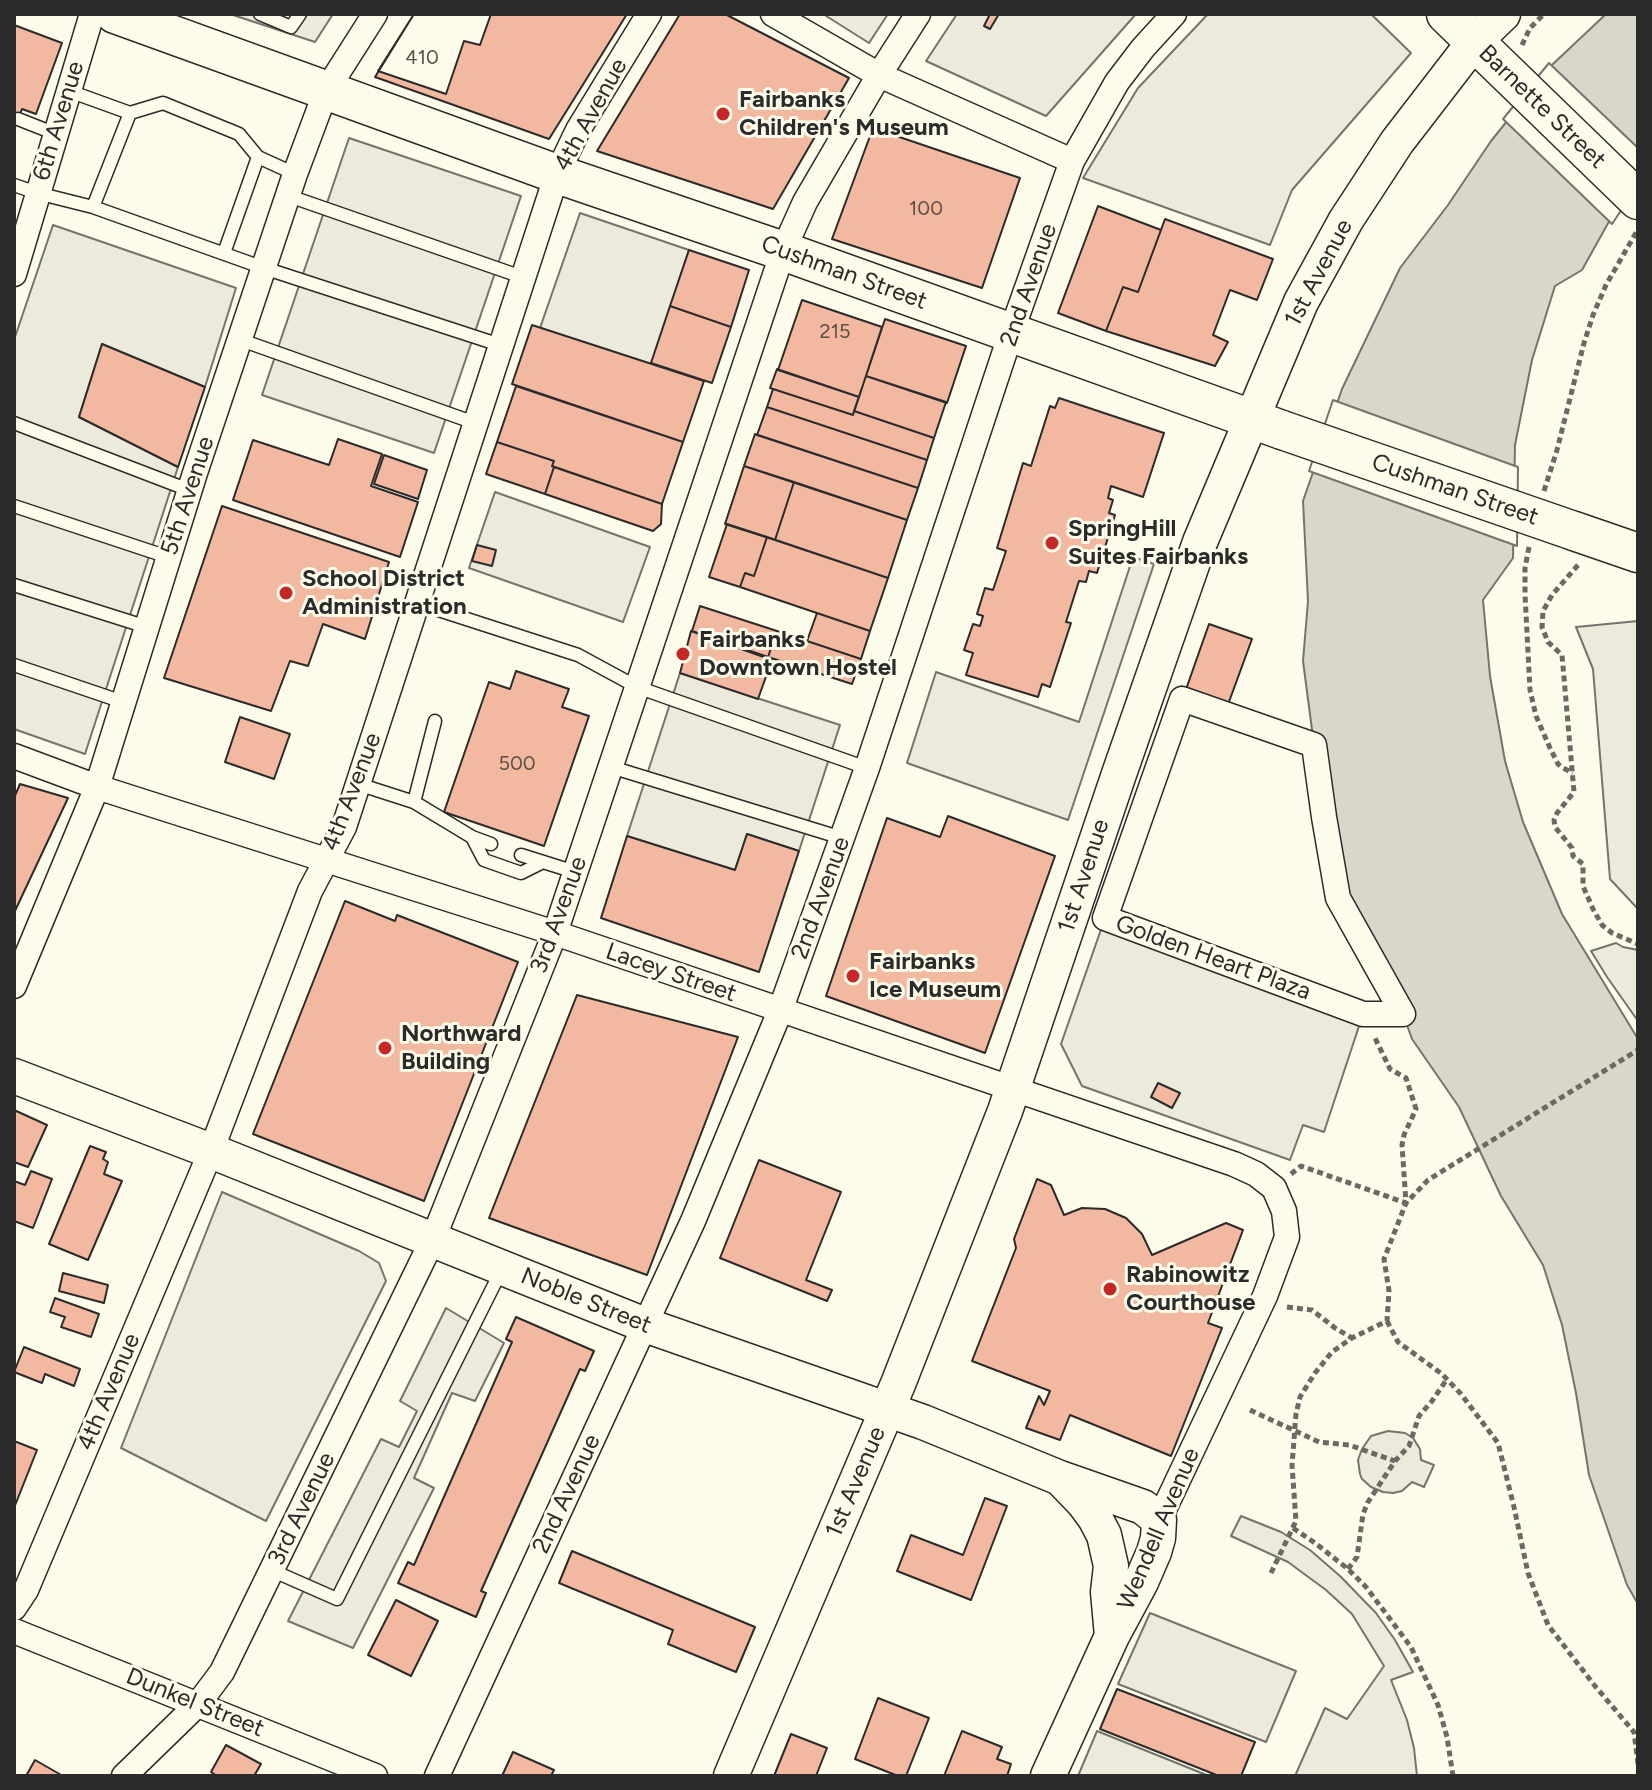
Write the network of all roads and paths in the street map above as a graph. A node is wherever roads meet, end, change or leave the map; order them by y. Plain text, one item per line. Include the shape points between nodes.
1 (92, 14) edge
2 (116, 14) edge
3 (260, 14) edge
4 (300, 14) edge
5 (375, 14) edge
6 (649, 14) edge
7 (773, 14) edge
8 (918, 14) edge
9 (1174, 14) edge
10 (1446, 14) edge
11 (1503, 14) edge
12 (1544, 14) edge
13 (1474, 42) junction
14 (1522, 67) junction
15 (879, 75) junction
16 (69, 91) junction
17 (326, 91) junction
18 (130, 113) junction
19 (18, 119) dead end
20 (56, 134) junction
21 (258, 157) junction
22 (1072, 161) junction
23 (557, 174) junction
24 (14, 185) edge
25 (292, 185) junction
26 (37, 193) junction
27 (1638, 200) edge
28 (93, 207) junction
29 (783, 251) junction
30 (224, 253) junction
31 (264, 268) junction
32 (14, 274) edge
33 (522, 277) junction
34 (1011, 333) junction
35 (241, 340) junction
36 (500, 345) junction
37 (14, 423) edge
38 (475, 423) junction
39 (1266, 424) junction
40 (189, 490) junction
41 (14, 506) edge
42 (1579, 545) junction
43 (1638, 553) edge
44 (168, 557) junction
45 (14, 585) edge
46 (417, 603) junction
47 (147, 627) junction
48 (14, 665) edge
49 (637, 687) junction
50 (123, 702) junction
51 (435, 721) dead end
52 (14, 756) edge
53 (611, 767) junction
54 (867, 768) junction
55 (358, 784) junction
56 (97, 787) junction
57 (414, 802) junction
58 (472, 837) junction
59 (842, 838) junction
60 (491, 844) dead end
61 (521, 855) dead end
62 (326, 860) junction
63 (543, 862) junction
64 (575, 872) junction
65 (555, 933) junction
66 (1638, 944) edge
67 (14, 986) edge
68 (780, 1011) junction
69 (1363, 1014) junction
70 (1638, 1050) edge
71 (14, 1076) edge
72 (1014, 1090) junction
73 (211, 1151) junction
74 (1291, 1174) dead end
75 (1406, 1203) junction
76 (1287, 1237) joint
77 (433, 1239) junction
78 (503, 1267) junction
79 (1265, 1296) junction
80 (1387, 1321) junction
81 (645, 1325) junction
82 (1352, 1338) junction
83 (1447, 1379) junction
84 (887, 1410) junction
85 (1250, 1410) dead end
86 (1294, 1430) junction
87 (1395, 1461) junction
88 (1060, 1478) junction
89 (1159, 1520) junction
90 (1293, 1528) junction
91 (1348, 1569) junction
92 (271, 1570) junction
93 (1271, 1573) dead end
94 (14, 1608) edge
95 (14, 1631) edge
96 (1112, 1636) junction
97 (198, 1704) junction
98 (1638, 1764) edge
99 (124, 1776) edge
100 (375, 1776) edge
101 (437, 1776) edge
102 (731, 1776) edge
103 (1048, 1776) edge
104 (1453, 1776) edge

1 - 16 street, 6th Avenue
2 - 17 main road, Cushman Street
3 - 4 lane via 291,27
5 - 17 street, 5th Avenue
6 - 23 street, 4th Avenue
7 - 15 street
8 - 15 street, 3rd Avenue
9 - 22 street, 2nd Avenue via 1117,82
10 - 13 main road, Barnette Street
11 - 13 main road, 1st Avenue
12 - 14 path via 1522,46
13 - 14 main road, Barnette Street
13 - 39 main road, 1st Avenue via 1397,142 1301,302
14 - 27 main road, Barnette Street
15 - 22 street
15 - 29 street, 3rd Avenue via 805,202
16 - 18 lane
16 - 20 street, 6th Avenue
17 - 23 main road, Cushman Street
17 - 25 street, 5th Avenue
18 - 21 lane via 163,103 239,134
18 - 28 lane
19 - 20 lane
20 - 26 street, 6th Avenue
21 - 25 lane
21 - 30 lane
22 - 34 street, 2nd Avenue
23 - 29 main road, Cushman Street
23 - 33 street, 4th Avenue
24 - 26 lane
25 - 31 street, 5th Avenue
25 - 33 lane
26 - 28 lane
26 - 32 street, 6th Avenue
28 - 30 lane
29 - 34 main road, Cushman Street
29 - 49 street, 3rd Avenue
30 - 31 lane
31 - 35 street, 5th Avenue
31 - 36 lane
33 - 36 street, 4th Avenue
34 - 39 main road, Cushman Street
34 - 54 street, 2nd Avenue
35 - 38 lane
35 - 40 street, 5th Avenue
36 - 38 street, 4th Avenue
37 - 40 lane
38 - 46 street, 4th Avenue
39 - 42 main road, Cushman Street, bridge
39 - 72 main road, 1st Avenue via 1200,542
40 - 44 street, 5th Avenue
41 - 44 lane
42 - 43 main road, Cushman Street
42 - 66 path via 1543,611 1548,642 1562,655 1574,792 1557,813 1555,827 1583,864 1583,886 1602,925
44 - 47 street, 5th Avenue
45 - 47 lane
46 - 49 lane via 578,655
46 - 55 street, 4th Avenue
47 - 50 street, 5th Avenue
48 - 50 lane
49 - 53 street, 3rd Avenue
49 - 54 lane
50 - 56 street, 5th Avenue
51 - 57 lane
52 - 56 street, Lacey Street
53 - 59 lane
53 - 64 street, 3rd Avenue
54 - 59 street, 2nd Avenue
55 - 57 lane
55 - 62 street, 4th Avenue
56 - 62 street, Lacey Street
56 - 67 street, 5th Avenue
57 - 58 lane
58 - 60 lane
58 - 63 lane via 484,860 521,873
59 - 68 street, 2nd Avenue
61 - 63 lane
62 - 65 street, Lacey Street
62 - 73 street, 4th Avenue
63 - 64 lane
64 - 65 street, 3rd Avenue
65 - 68 street, Lacey Street
65 - 77 street, 3rd Avenue
68 - 72 street, Lacey Street
68 - 81 street, 2nd Avenue
69 - 69 street, Golden Heart Plaza via 1105,918 1182,699 1314,745 1338,898 1403,1014
69 - 75 path via 1390,1069 1406,1078 1416,1109 1402,1145
70 - 75 path via 1428,1180
71 - 73 main road, Noble Street
72 - 76 street, Lacey Street via 1256,1174 1274,1188
72 - 84 main road, 1st Avenue
73 - 77 main road, Noble Street
73 - 94 street, 4th Avenue
74 - 75 path via 1301,1166
75 - 80 path via 1384,1259
76 - 79 street, Wendell Avenue
77 - 78 main road, Noble Street
77 - 92 street, 3rd Avenue
78 - 81 main road, Noble Street
78 - 92 lane via 337,1599
79 - 82 path via 1290,1309 1312,1310
79 - 89 street, Wendell Avenue
80 - 82 path
80 - 83 path via 1398,1342
81 - 84 main road, Noble Street
81 - 101 street, 2nd Avenue
82 - 86 path via 1315,1373 1300,1397
83 - 87 path
83 - 98 path via 1498,1443 1528,1573 1548,1625 1634,1732
84 - 88 main road, Noble Street
84 - 102 main road, 1st Avenue
85 - 86 path
86 - 87 path via 1319,1442
86 - 90 path
87 - 91 path via 1368,1502 1357,1557
88 - 89 main road, Noble Street via 1143,1507
88 - 96 main road via 1104,1535 1111,1566
89 - 96 main road, Wendell Avenue via 1154,1552
90 - 91 path
90 - 93 path
91 - 104 path via 1416,1657 1438,1705
92 - 97 street, 3rd Avenue via 222,1672
95 - 97 street, Dunkel Street
96 - 103 main road, Wendell Avenue
97 - 99 street, 3rd Avenue
97 - 100 street, Dunkel Street

